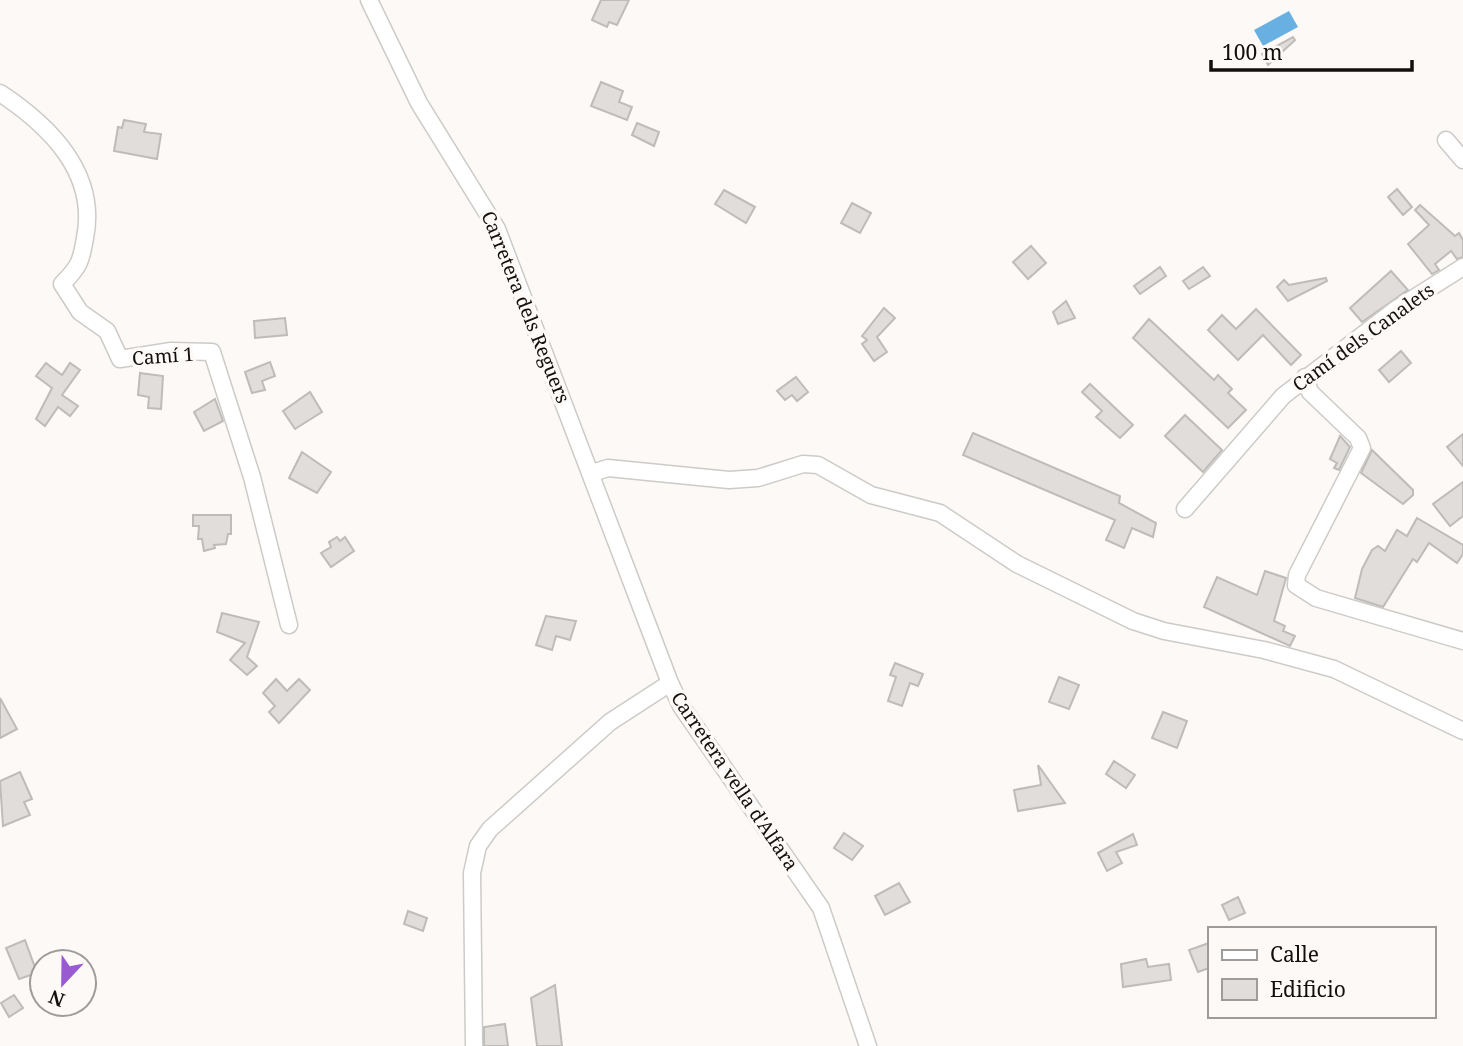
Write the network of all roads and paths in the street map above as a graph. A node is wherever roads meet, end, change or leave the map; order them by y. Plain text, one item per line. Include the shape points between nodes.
1 (369, 0) edge
2 (0, 93) edge
3 (1446, 140) dead end
4 (1463, 160) edge
5 (1463, 267) edge
6 (1306, 377) junction
7 (592, 473) junction
8 (1185, 509) dead end
9 (289, 625) dead end
10 (1463, 641) edge
11 (670, 683) junction
12 (1463, 731) edge
13 (474, 1046) edge
14 (868, 1046) edge

1 - 7 street, Carretera dels Reguers via 419,103 497,229
2 - 9 street, Camí 1 via 47,129 76,167 89,204 87,229 80,266 62,284 80,312 107,331 121,359 212,352 252,477
3 - 4 street
5 - 6 street, Camí dels Canalets via 1404,303
6 - 8 street, Camí dels Canalets via 1283,396
6 - 10 street via 1310,393 1358,438 1362,448 1296,584 1316,598
7 - 11 street, Carretera vella d'Alfara
7 - 12 street via 608,468 729,480 818,465 871,495 940,513 1017,564 1133,621 1334,669
11 - 13 street via 610,722 490,829 478,846 472,873
11 - 14 street, Carretera vella d'Alfara via 681,706 821,908

